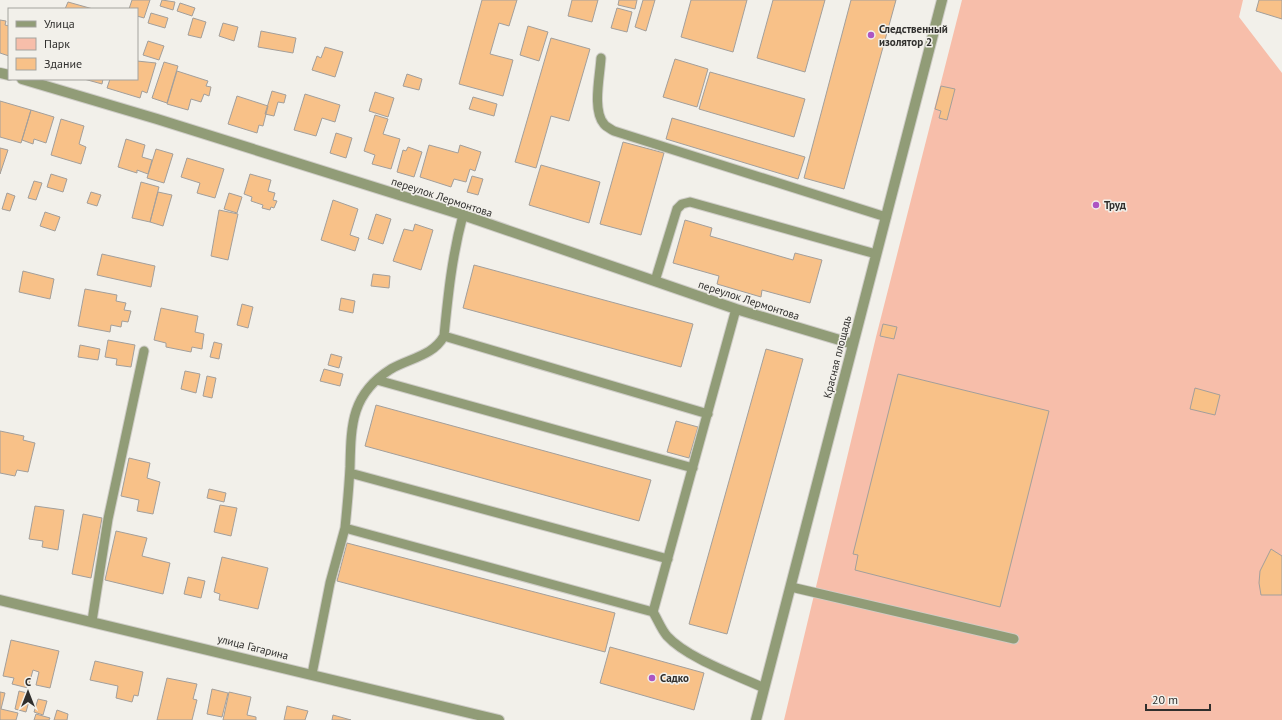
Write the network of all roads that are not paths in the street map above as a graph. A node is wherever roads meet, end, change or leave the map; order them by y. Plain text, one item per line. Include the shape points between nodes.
1 (942, 0) edge
2 (601, 58) dead end
3 (25, 80) edge
4 (463, 215) junction
5 (886, 217) junction
6 (876, 254) junction
7 (655, 281) junction
8 (736, 309) junction
9 (444, 336) junction
10 (853, 344) junction
11 (144, 351) dead end
12 (377, 380) junction
13 (708, 414) junction
14 (693, 468) junction
15 (350, 473) junction
16 (345, 528) junction
17 (668, 559) junction
18 (791, 587) junction
19 (0, 600) edge
20 (654, 612) junction
21 (92, 621) junction
22 (1014, 639) dead end
23 (312, 674) junction
24 (764, 688) junction
25 (499, 720) edge
26 (756, 720) edge

1 - 5 street, Красная площадь
2 - 5 lane via 598,112 604,125 614,131
3 - 4 street, переулок Лермонтова
4 - 7 street, переулок Лермонтова
4 - 9 lane via 450,270
5 - 6 street, Красная площадь
6 - 7 lane via 690,202 682,204 677,209
6 - 10 street, Красная площадь
7 - 8 street, переулок Лермонтова
8 - 10 street, переулок Лермонтова
8 - 13 lane
9 - 12 lane via 433,351 402,363
9 - 13 lane
10 - 18 street, Красная площадь
11 - 21 lane via 108,519
12 - 14 lane
12 - 15 lane via 366,391 354,414 350,436
13 - 14 lane
14 - 17 lane
15 - 16 lane
15 - 17 lane
16 - 20 lane
16 - 23 lane via 330,583
17 - 20 lane
18 - 22 lane
18 - 24 street, Красная площадь
19 - 21 street, улица Гагарина
20 - 24 lane via 666,635 689,653
21 - 23 street, улица Гагарина
23 - 25 street, улица Гагарина
24 - 26 street, Красная площадь

